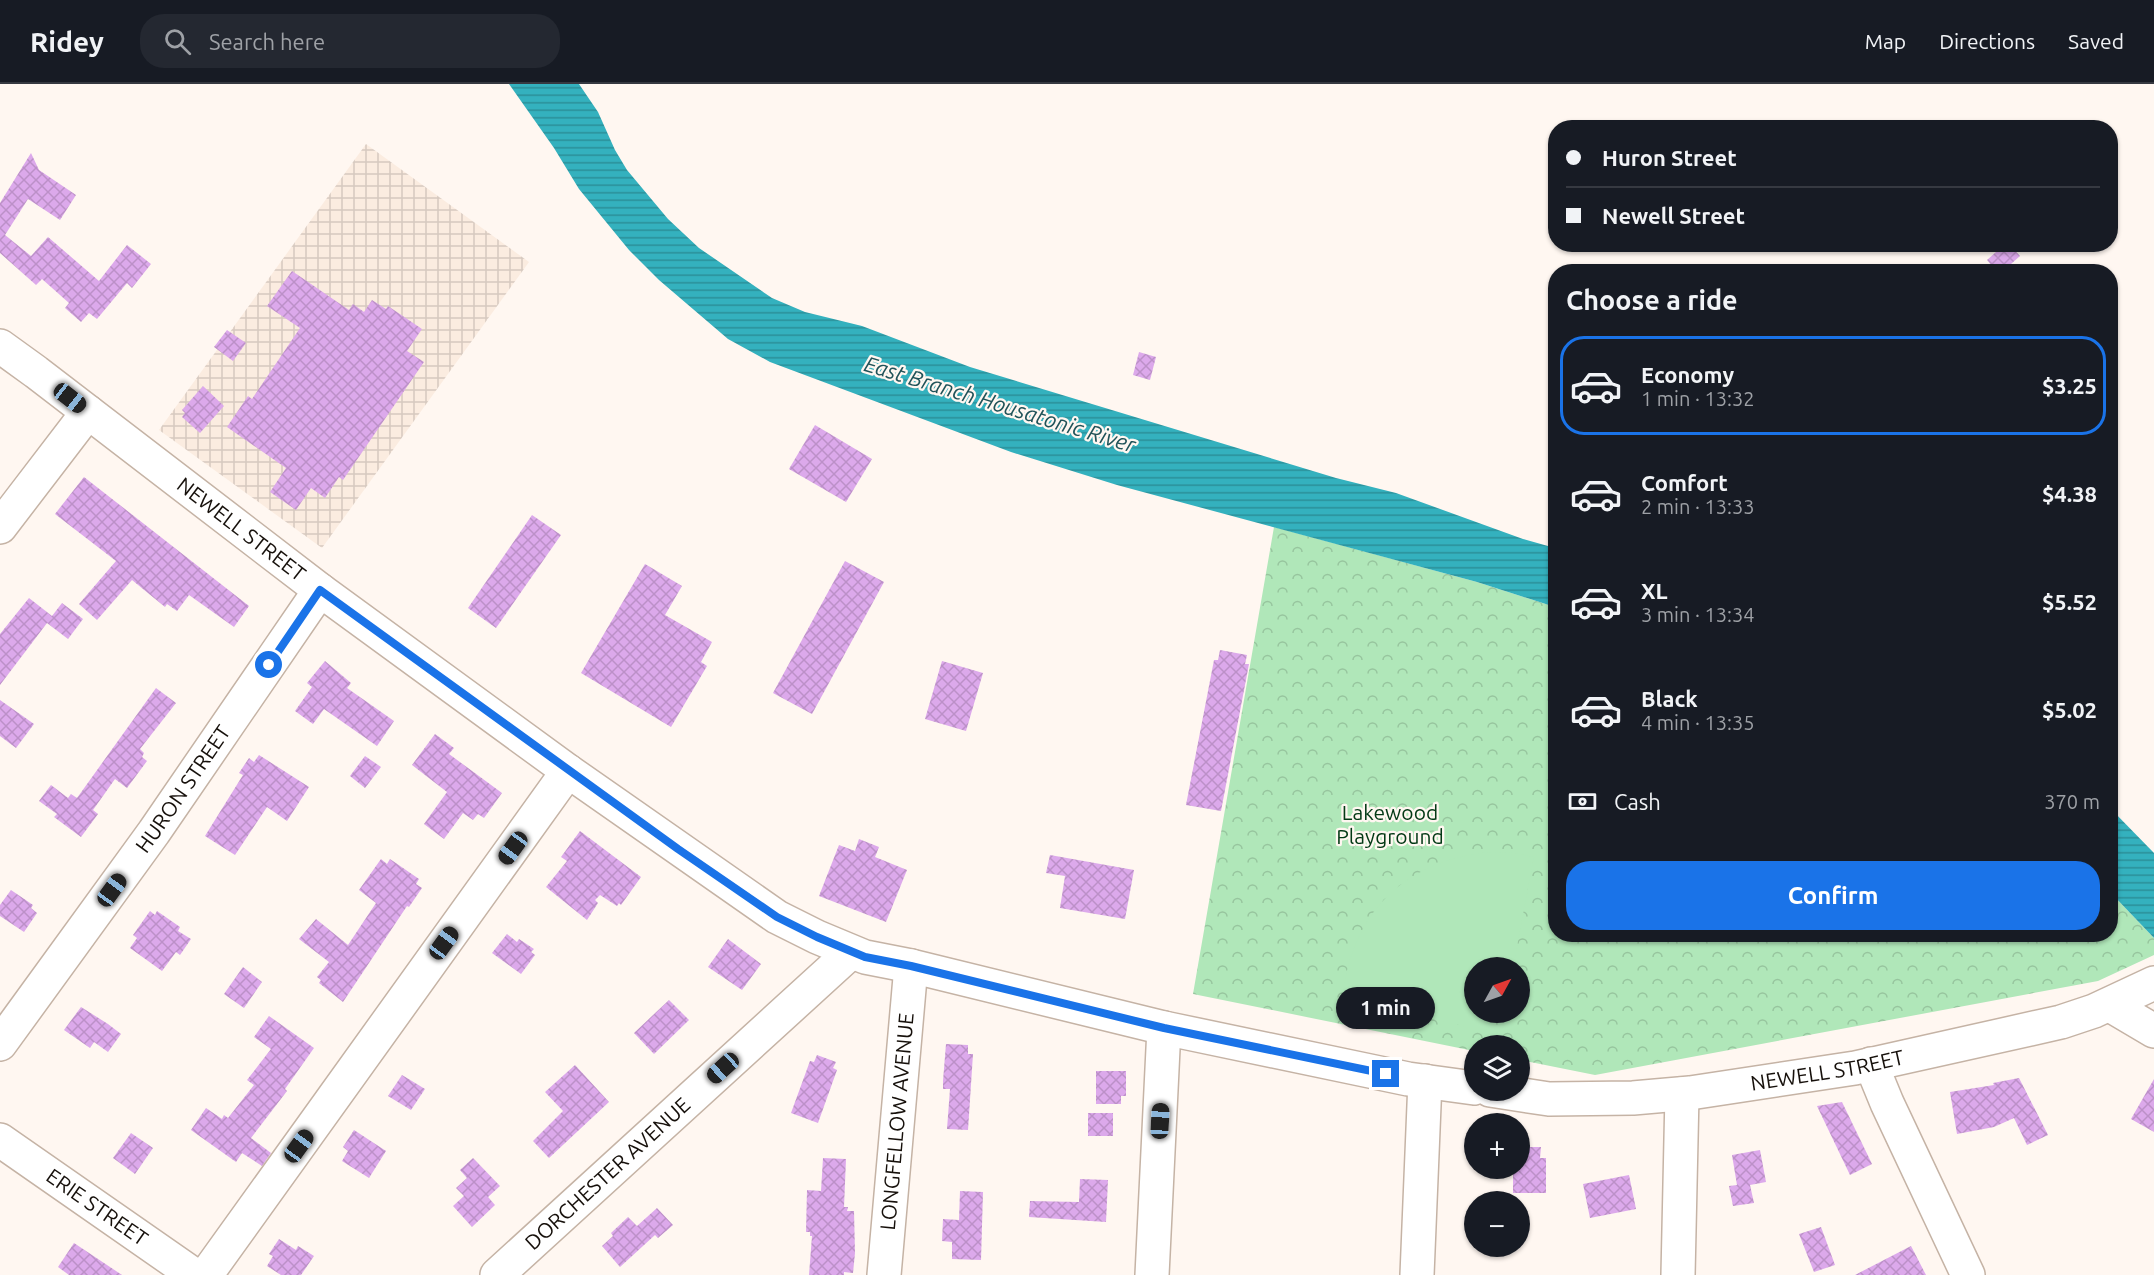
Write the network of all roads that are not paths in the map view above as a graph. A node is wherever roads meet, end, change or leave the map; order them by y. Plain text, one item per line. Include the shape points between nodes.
1 (0, 346) edge
2 (88, 412) junction
3 (0, 527) edge
4 (320, 590) junction
5 (568, 771) junction
6 (851, 952) junction
7 (911, 966) junction
8 (2154, 983) edge
9 (2110, 1005) junction
10 (1164, 1028) junction
11 (2154, 1031) edge
12 (0, 1044) edge
13 (1871, 1064) junction
14 (1425, 1081) junction
15 (1464, 1087) edge
16 (1682, 1094) junction
17 (1530, 1097) edge
18 (0, 1140) edge
19 (195, 1275) edge
20 (206, 1275) edge
21 (497, 1275) edge
22 (884, 1275) edge
23 (1152, 1275) edge
24 (1416, 1275) edge
25 (1678, 1275) edge
26 (1968, 1275) edge

1 - 2 street, NEWELL STREET
2 - 3 street
2 - 4 street, NEWELL STREET
4 - 5 street, NEWELL STREET
4 - 12 street, HURON STREET
5 - 6 street, NEWELL STREET via 777,917
5 - 20 street
6 - 7 street, NEWELL STREET
6 - 21 street, DORCHESTER AVENUE
7 - 10 street, NEWELL STREET
7 - 22 street, LONGFELLOW AVENUE
8 - 9 street, NEWELL STREET
9 - 11 street
9 - 13 street, NEWELL STREET via 2043,1027
10 - 14 street, NEWELL STREET
10 - 23 street
13 - 16 street, NEWELL STREET
13 - 26 street
14 - 15 street, NEWELL STREET
14 - 24 street
16 - 17 street, NEWELL STREET via 1566,1100
16 - 25 street
18 - 19 street, ERIE STREET

